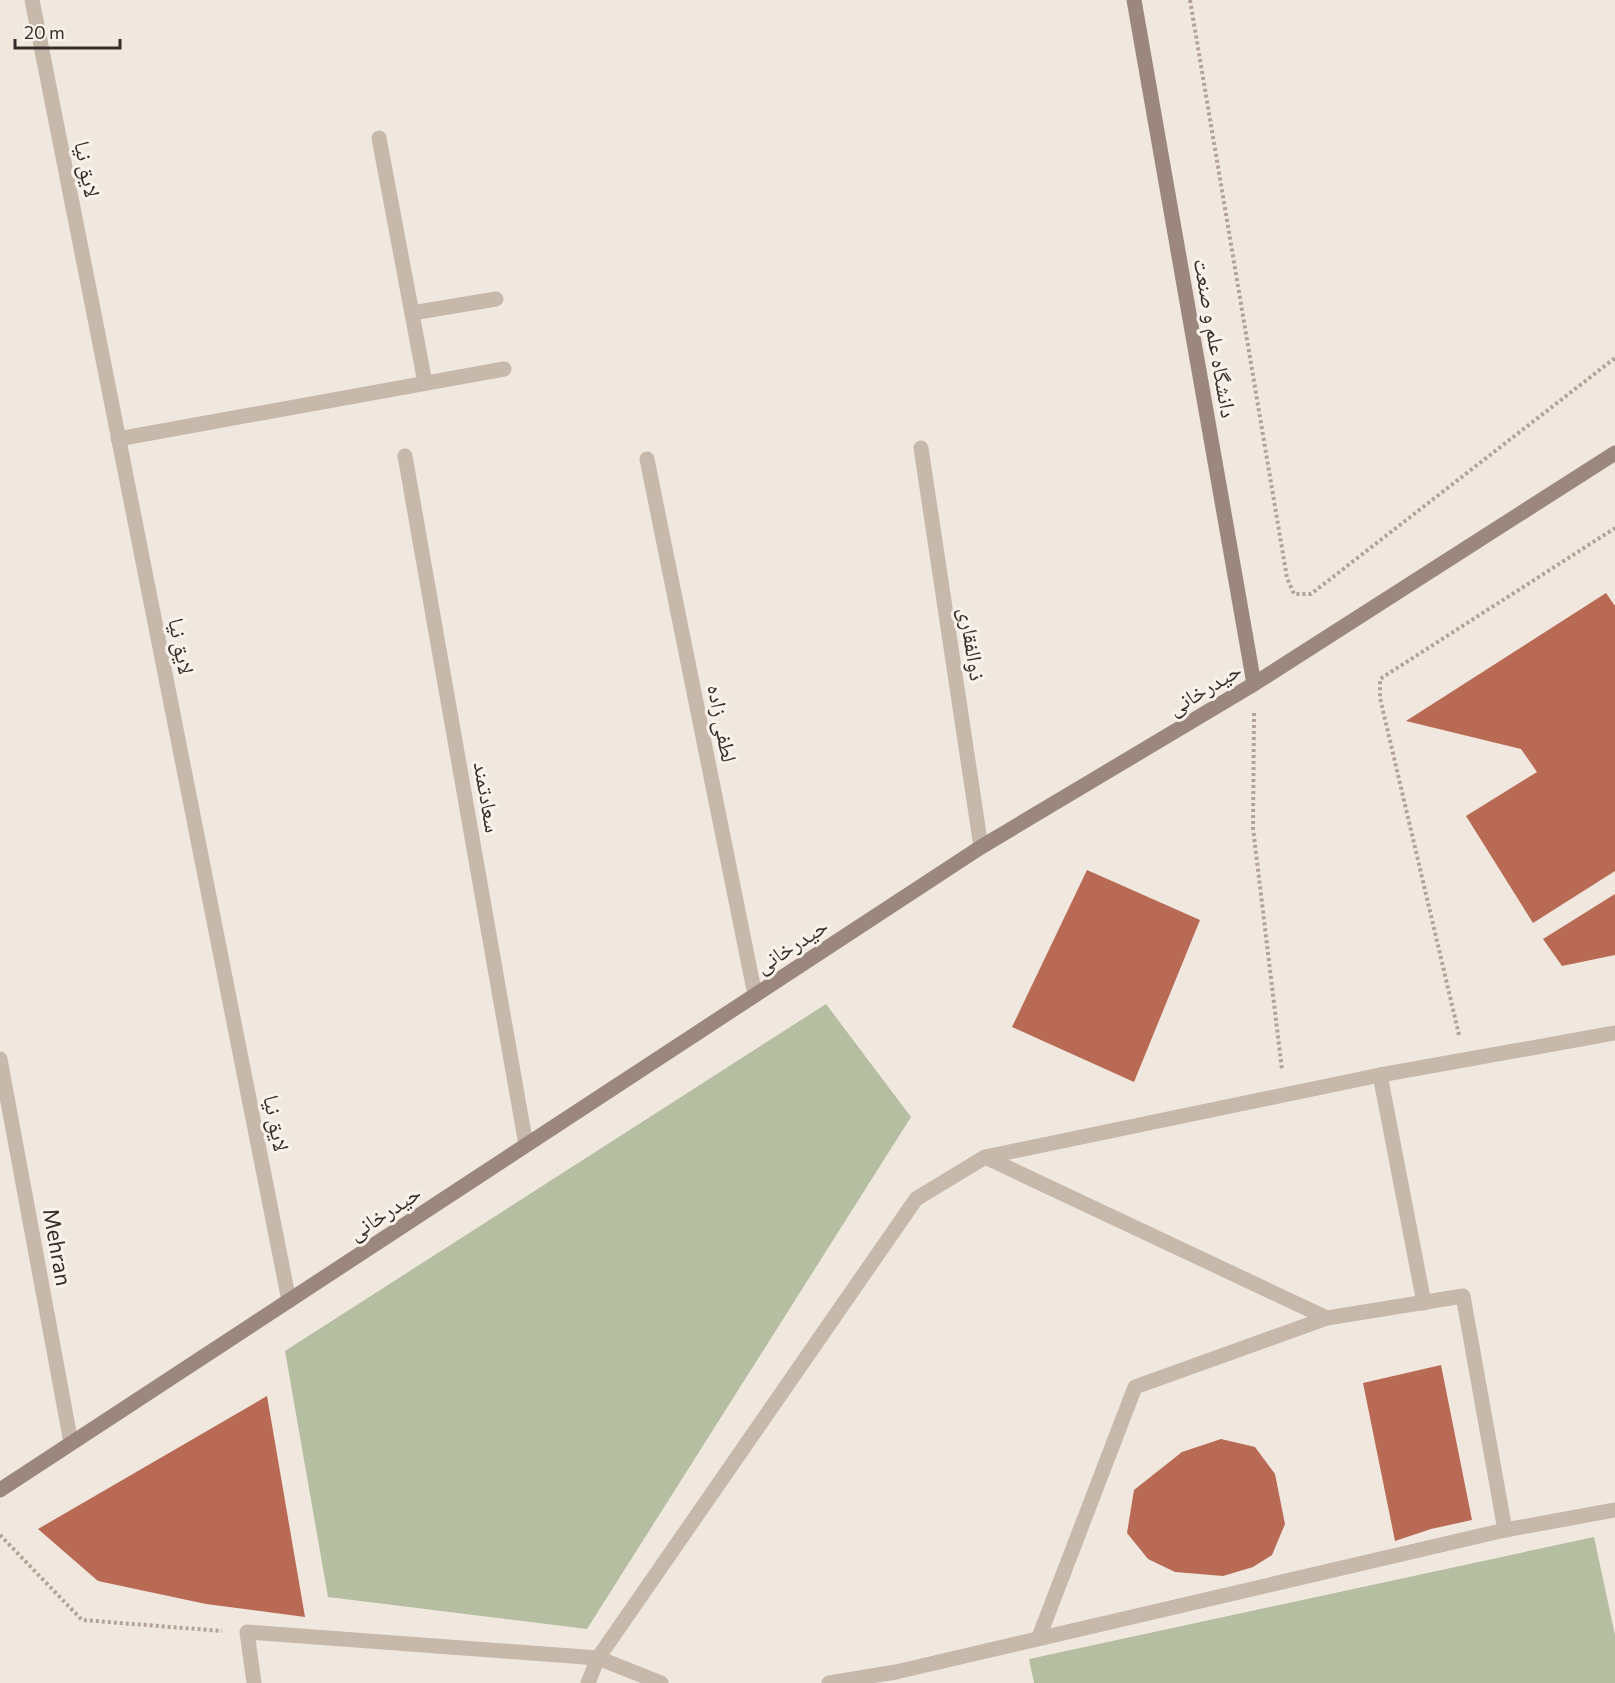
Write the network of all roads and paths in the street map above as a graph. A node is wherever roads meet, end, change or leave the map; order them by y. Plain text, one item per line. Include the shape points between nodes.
1 (32, 0) edge
2 (1134, 0) edge
3 (1190, 0) edge
4 (379, 138) dead end
5 (496, 299) dead end
6 (412, 313) junction
7 (1615, 358) edge
8 (504, 369) dead end
9 (425, 383) junction
10 (118, 439) junction
11 (921, 448) dead end
12 (1615, 453) edge
13 (405, 456) dead end
14 (647, 459) dead end
15 (1615, 528) edge
16 (1254, 684) junction
17 (981, 848) junction
18 (755, 995) junction
19 (1615, 1033) edge
20 (0, 1059) edge
21 (1465, 1060) junction
22 (1380, 1076) junction
23 (1285, 1094) junction
24 (526, 1145) junction
25 (985, 1157) junction
26 (289, 1300) junction
27 (1424, 1303) junction
28 (1327, 1318) junction
29 (71, 1443) junction
30 (0, 1490) edge
31 (1615, 1510) edge
32 (1505, 1530) junction
33 (0, 1535) edge
34 (247, 1632) junction
35 (1039, 1637) junction
36 (598, 1658) junction
37 (897, 1678) edge
38 (254, 1683) edge
39 (588, 1683) edge
40 (661, 1683) edge
41 (829, 1683) edge

1 - 10 street, لایق نیا
2 - 16 main road, دانشگاه علم و صنعت
3 - 7 path via 1285,566 1294,594 1311,594
4 - 6 street
5 - 6 street
6 - 9 street
8 - 9 street
9 - 10 street
10 - 26 street, لایق نیا
11 - 17 street, ذوالفقاری
12 - 16 main road, حیدرخانی
13 - 24 street, سعادتمند
14 - 18 street, لطفی زاده
15 - 21 path via 1380,679 1380,698
16 - 17 main road, حیدرخانی
16 - 23 path via 1253,828
17 - 18 main road, حیدرخانی
18 - 24 main road, حیدرخانی
19 - 21 street
20 - 29 street, Mehran
21 - 22 street
22 - 23 street
22 - 27 street
23 - 25 street
24 - 26 main road, حیدرخانی
25 - 28 street
25 - 36 street via 916,1199
26 - 29 main road, حیدرخانی
27 - 28 street
27 - 32 street via 1463,1296
28 - 35 street via 1135,1387
29 - 30 main road, حیدرخانی
31 - 32 street
32 - 35 street
33 - 34 path via 82,1620
34 - 36 street
34 - 38 street
35 - 37 street
36 - 39 street
36 - 40 street
37 - 41 street

